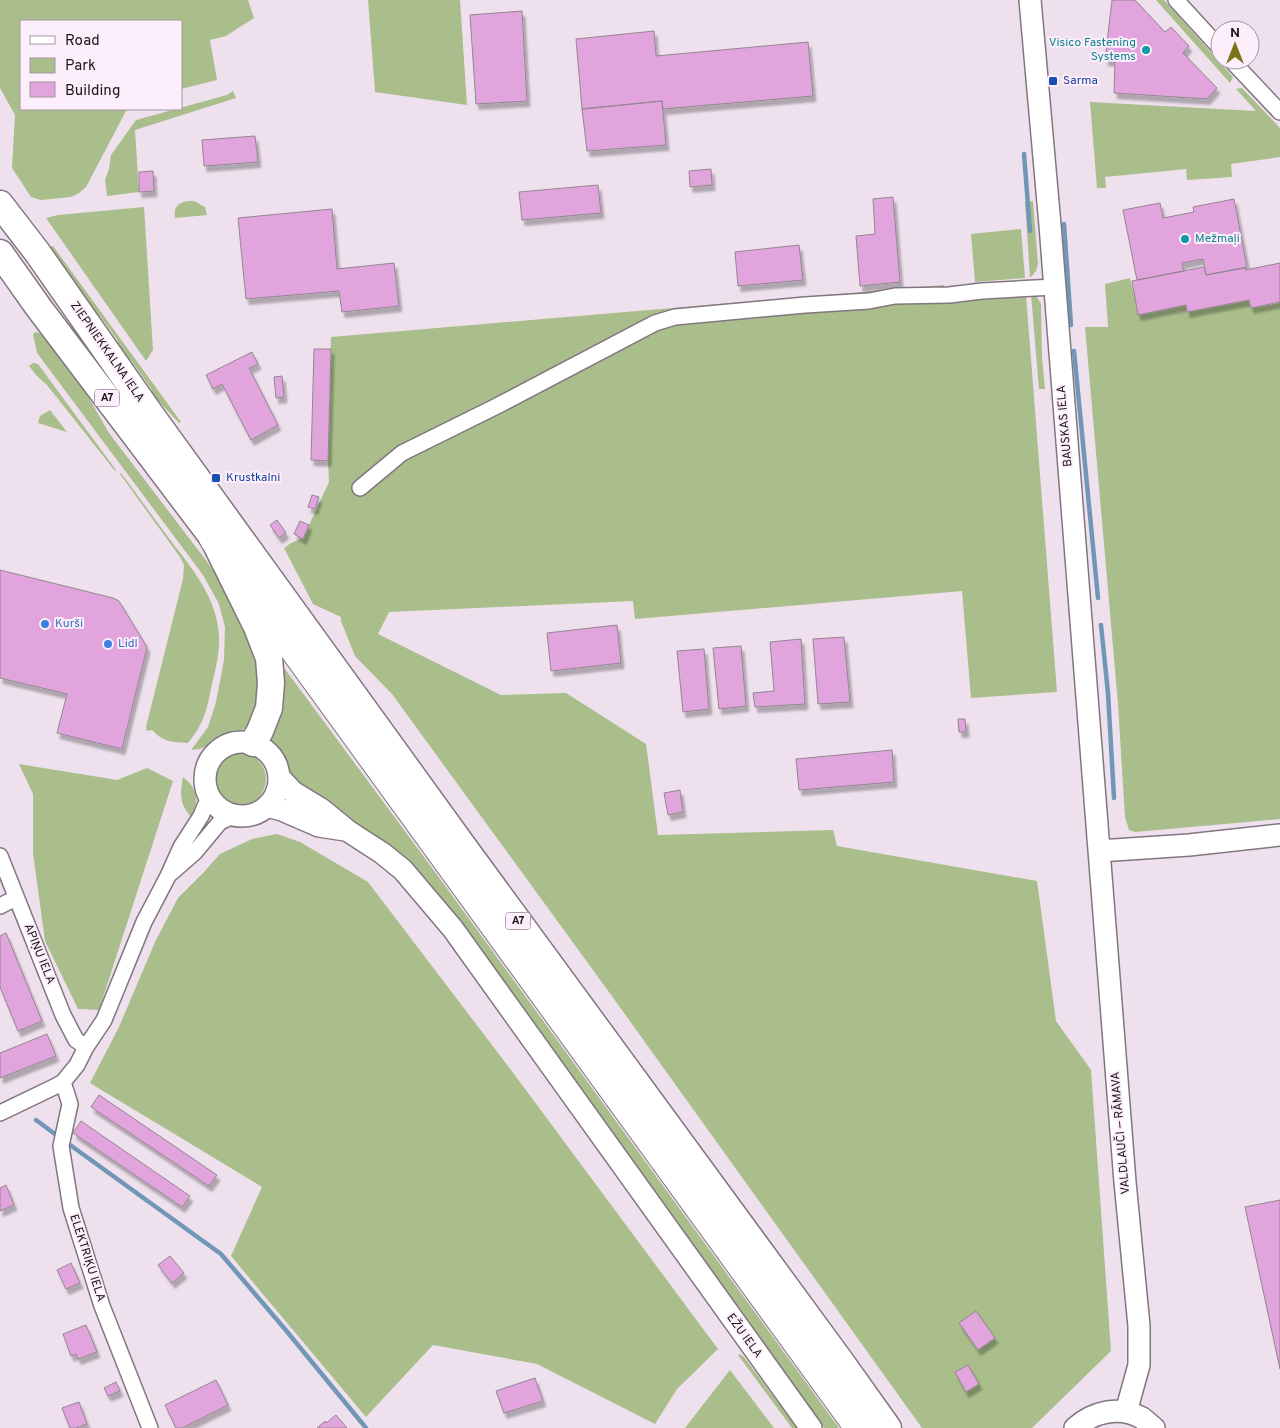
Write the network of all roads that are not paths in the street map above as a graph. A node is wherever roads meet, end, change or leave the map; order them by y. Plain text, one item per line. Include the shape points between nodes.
1 (1030, 0) edge
2 (1176, 0) edge
3 (1210, 37) edge
4 (1240, 70) edge
5 (1280, 112) edge
6 (0, 204) edge
7 (2, 255) edge
8 (1054, 287) junction
9 (360, 488) dead end
10 (213, 538) junction
11 (253, 743) junction
12 (279, 777) junction
13 (210, 798) junction
14 (267, 806) junction
15 (232, 816) junction
16 (348, 831) junction
17 (1280, 835) edge
18 (1099, 851) junction
19 (0, 856) edge
20 (168, 876) junction
21 (16, 898) junction
22 (0, 906) edge
23 (86, 1047) junction
24 (62, 1082) junction
25 (0, 1113) edge
26 (1126, 1412) junction
27 (887, 1427) edge
28 (150, 1428) edge
29 (811, 1428) edge
30 (859, 1428) edge
31 (1075, 1428) edge
32 (1154, 1428) edge

1 - 8 main road, BAUSKAS IELA
2 - 3 street
4 - 5 street
6 - 27 highway, ZIEPNIEKKALNA IELA / A7 via 468,854
7 - 10 highway, A7
8 - 9 street via 895,296 870,301 675,317 655,323 402,453
8 - 18 main road, BAUSKAS IELA
10 - 11 highway via 269,658 269,708
10 - 30 highway, A7
11 - 12 main road via 270,754
11 - 13 main road via 234,742 214,753 205,775
12 - 14 main road via 274,798
12 - 16 main road, EŽU IELA via 293,792
13 - 15 main road via 220,810
13 - 20 street via 180,847
14 - 15 main road via 258,812
14 - 16 main road via 319,826
15 - 20 street via 220,822 195,852
16 - 29 main road, EŽU IELA via 403,870 453,929
17 - 18 main road
18 - 26 main road, VALDLAUČI — RĀMAVA via 1139,1326 1139,1365
19 - 21 street, APIŅU IELA
20 - 23 street via 144,922 104,1020
21 - 22 street
21 - 23 street, APIŅU IELA via 63,1015 76,1040
23 - 24 street via 77,1065
24 - 25 street
24 - 28 street, ELEKTRIĶU IELA via 70,1104 62,1146 71,1208 102,1306
26 - 31 main road via 1109,1411 1093,1415
26 - 32 main road

